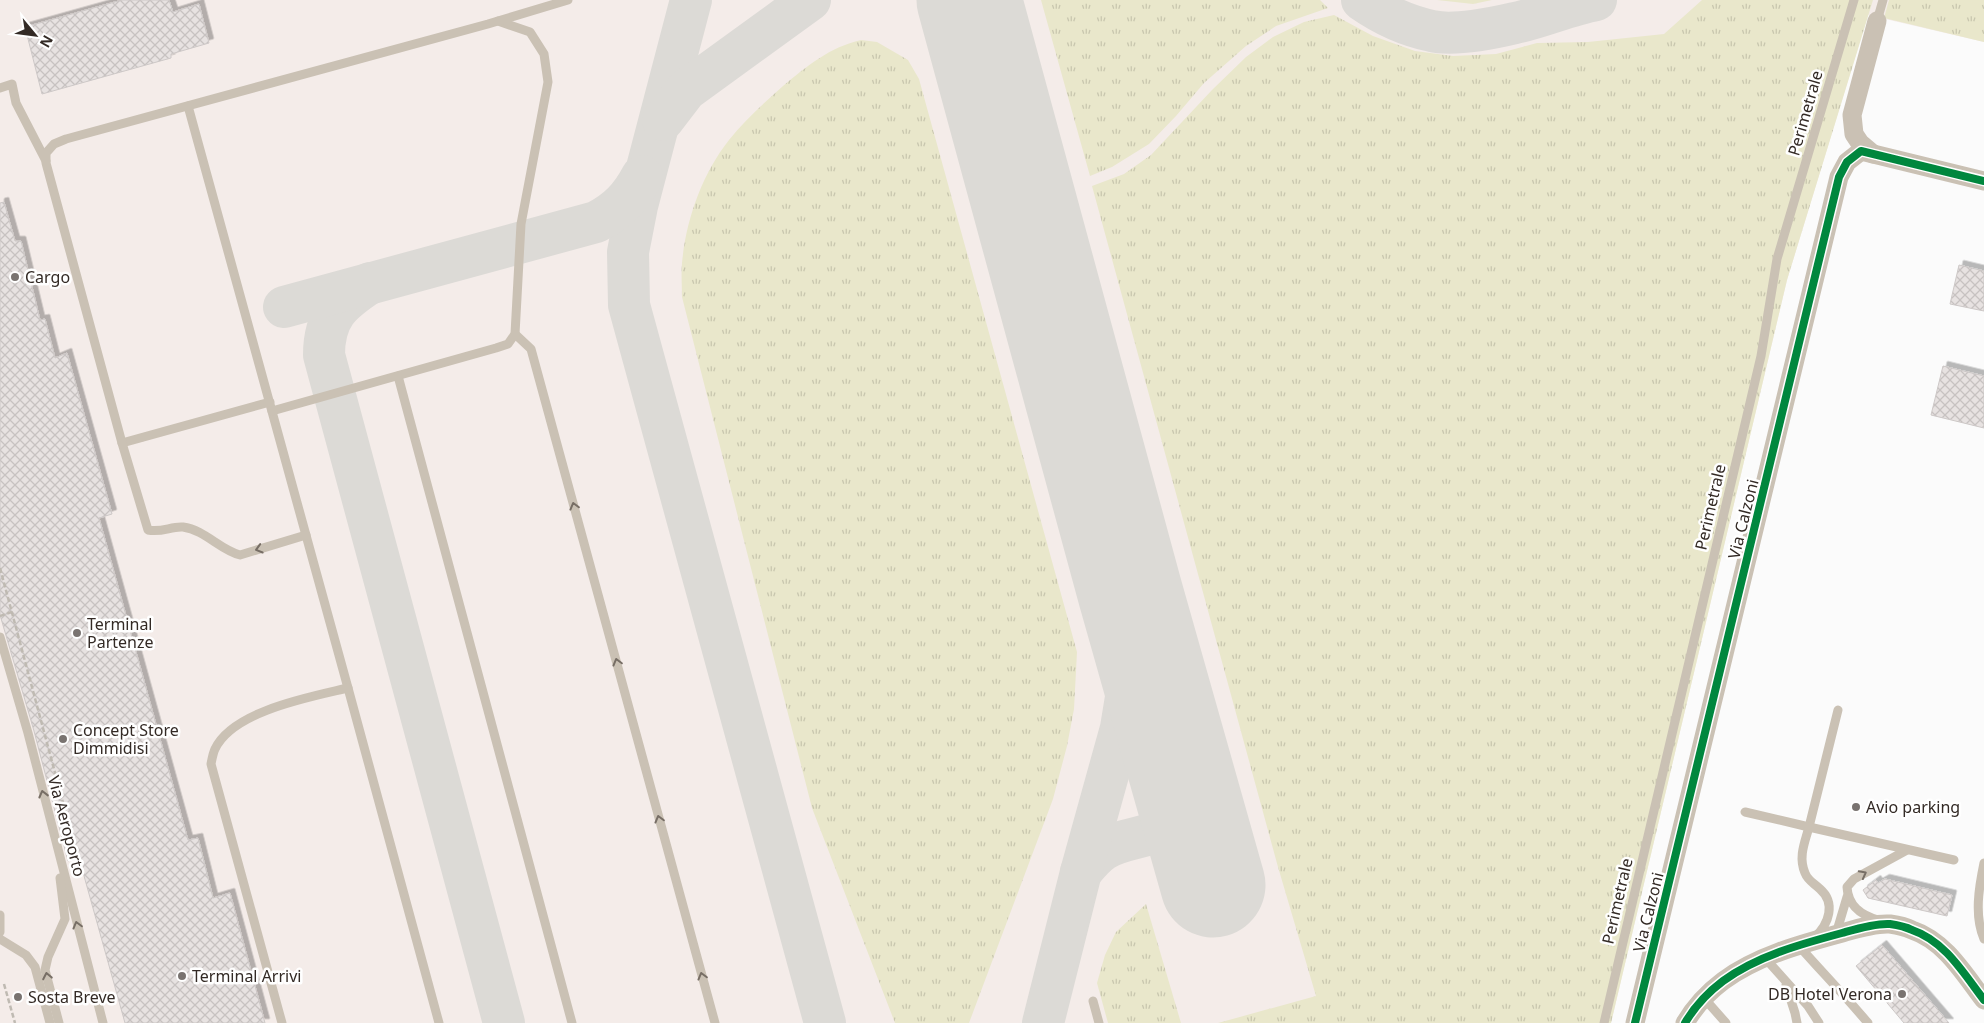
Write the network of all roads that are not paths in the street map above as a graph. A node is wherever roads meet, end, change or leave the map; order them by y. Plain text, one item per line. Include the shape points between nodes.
1 (568, 0) edge
2 (1854, 0) edge
3 (1883, 0) edge
4 (498, 21) junction
5 (1877, 21) joint
6 (0, 88) edge
7 (188, 106) junction
8 (1872, 154) junction
9 (46, 163) junction
10 (1984, 181) edge
11 (515, 334) junction
12 (398, 376) junction
13 (271, 406) junction
14 (122, 442) junction
15 (306, 535) junction
16 (0, 637) edge
17 (348, 688) junction
18 (1838, 710) dead end
19 (1745, 812) dead end
20 (1808, 827) junction
21 (55, 841) junction
22 (1908, 850) junction
23 (1954, 860) dead end
24 (1984, 863) edge
25 (1847, 897) junction
26 (0, 915) edge
27 (1890, 924) junction
28 (0, 932) edge
29 (1836, 935) junction
30 (0, 939) edge
31 (1984, 939) edge
32 (1804, 944) junction
33 (1765, 958) junction
34 (1784, 980) junction
35 (1703, 997) junction
36 (1984, 1000) edge
37 (1093, 1001) dead end
38 (50, 1023) edge
39 (59, 1023) edge
40 (103, 1023) edge
41 (282, 1023) edge
42 (439, 1023) edge
43 (572, 1023) edge
44 (715, 1023) edge
45 (1099, 1023) edge
46 (1604, 1023) edge
47 (1635, 1023) edge
48 (1685, 1023) edge
49 (1726, 1023) edge
50 (1797, 1023) edge
51 (1818, 1023) edge
52 (1868, 1023) edge

1 - 4 lane
2 - 46 lane, Perimetrale via 1777,259 1761,356
3 - 5 lane
4 - 7 lane
4 - 11 lane via 530,32 544,54 548,82 521,224
5 - 8 street via 1852,115 1854,134
6 - 9 lane via 12,84 16,103
7 - 9 lane via 66,139 54,144 46,153
7 - 13 lane
8 - 10 street, Via Calzoni
8 - 47 street, Via Calzoni via 1861,151 1847,162 1839,177
9 - 14 lane
11 - 12 lane via 508,344
44 -> 11 lane via 531,349
12 - 13 lane
12 - 43 lane
13 - 14 lane
13 - 15 lane
15 -> 14 lane via 240,555 182,527 157,532 148,530
15 - 17 lane
21 -> 16 lane, Via Aeroporto
17 - 41 lane via 243,720 214,749 211,764
17 - 42 lane
18 - 20 lane
19 - 20 lane
20 - 22 lane
20 - 32 lane via 1801,858 1804,872 1810,882 1821,890 1830,912 1818,935
39 -> 21 lane via 45,970 65,919
40 -> 21 lane, Via Aeroporto
22 - 23 lane
25 -> 22 lane via 1847,887 1854,879
24 - 31 lane via 1979,903 1980,930
25 - 27 lane via 1865,916
25 - 29 lane
26 - 28 lane
27 - 29 street
27 - 36 street via 1931,939 1948,953
29 - 32 street
30 - 38 lane via 26,954 35,967
32 - 33 street
32 - 52 lane via 1830,983
33 - 34 lane
33 - 35 street via 1723,981
34 - 50 lane
34 - 51 lane via 1808,1006
35 - 48 street
35 - 49 lane
37 - 45 lane

